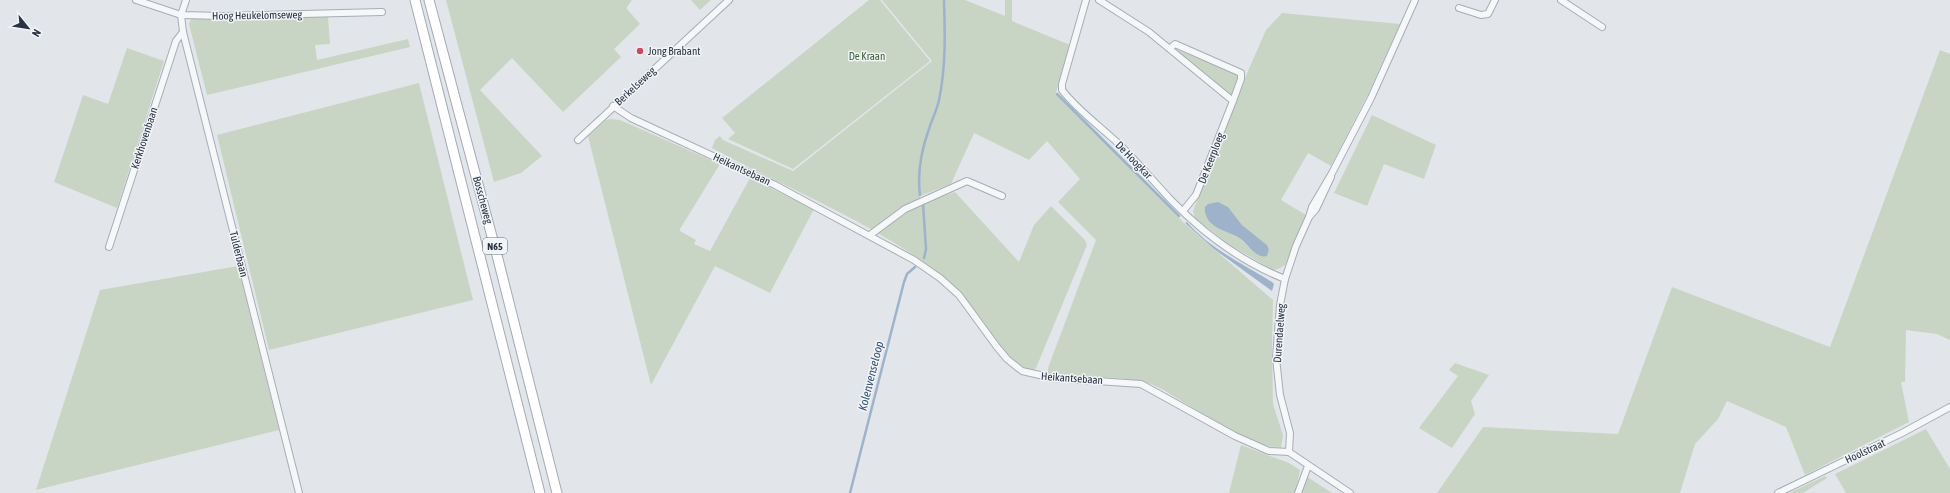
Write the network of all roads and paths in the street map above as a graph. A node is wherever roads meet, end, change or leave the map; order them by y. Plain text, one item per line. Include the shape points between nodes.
1 (136, 0) edge
2 (186, 0) edge
3 (415, 0) edge
4 (429, 0) edge
5 (729, 0) edge
6 (1086, 0) edge
7 (1099, 0) edge
8 (1415, 0) edge
9 (1495, 0) edge
10 (1562, 0) edge
11 (1568, 2) edge
12 (1459, 8) dead end
13 (382, 12) dead end
14 (181, 15) junction
15 (1602, 27) dead end
16 (183, 32) junction
17 (1170, 48) junction
18 (1233, 102) junction
19 (613, 106) junction
20 (578, 140) dead end
21 (1002, 196) dead end
22 (1183, 211) junction
23 (870, 235) junction
24 (109, 247) dead end
25 (1285, 279) junction
26 (1950, 407) edge
27 (1289, 452) junction
28 (1308, 466) junction
29 (299, 493) edge
30 (540, 493) edge
31 (557, 493) edge
32 (1298, 493) edge
33 (1350, 493) edge
34 (1778, 493) edge

1 - 14 street, Hoog Heukelomseweg
2 - 14 street
3 - 30 main road, Bosscheweg / N65
4 - 31 main road, Bosscheweg / N65
5 - 19 street, Berkelseweg
6 - 22 street, De Hoogkar via 1062,90 1125,150
7 - 17 street
8 - 25 street, Durendaelweg via 1371,98 1312,207
9 - 12 street via 1488,14 1481,15
10 - 11 street
11 - 15 street
13 - 14 street, Hoog Heukelomseweg
14 - 16 street, Tulderbaan
16 - 24 street, Kerkhovenbaan via 176,41
16 - 29 street, Tulderbaan
17 - 18 street
17 - 18 street, De Keerploeg via 1175,44 1241,73 1242,79
18 - 22 street, De Keerploeg via 1196,195
19 - 20 street, Berkelseweg
19 - 23 street, Heikantsebaan via 631,118 730,163
21 - 23 street via 967,181 905,209
22 - 25 street, De Hoogkar via 1230,249
23 - 27 street, Heikantsebaan via 914,260 952,289 1007,360 1022,371 1053,378 1141,384 1235,436 1269,451
25 - 27 street, Durendaelweg via 1280,304 1276,358 1280,395 1290,433
26 - 34 street, Hoolstraat via 1902,434
27 - 28 street
28 - 32 street
28 - 33 street

